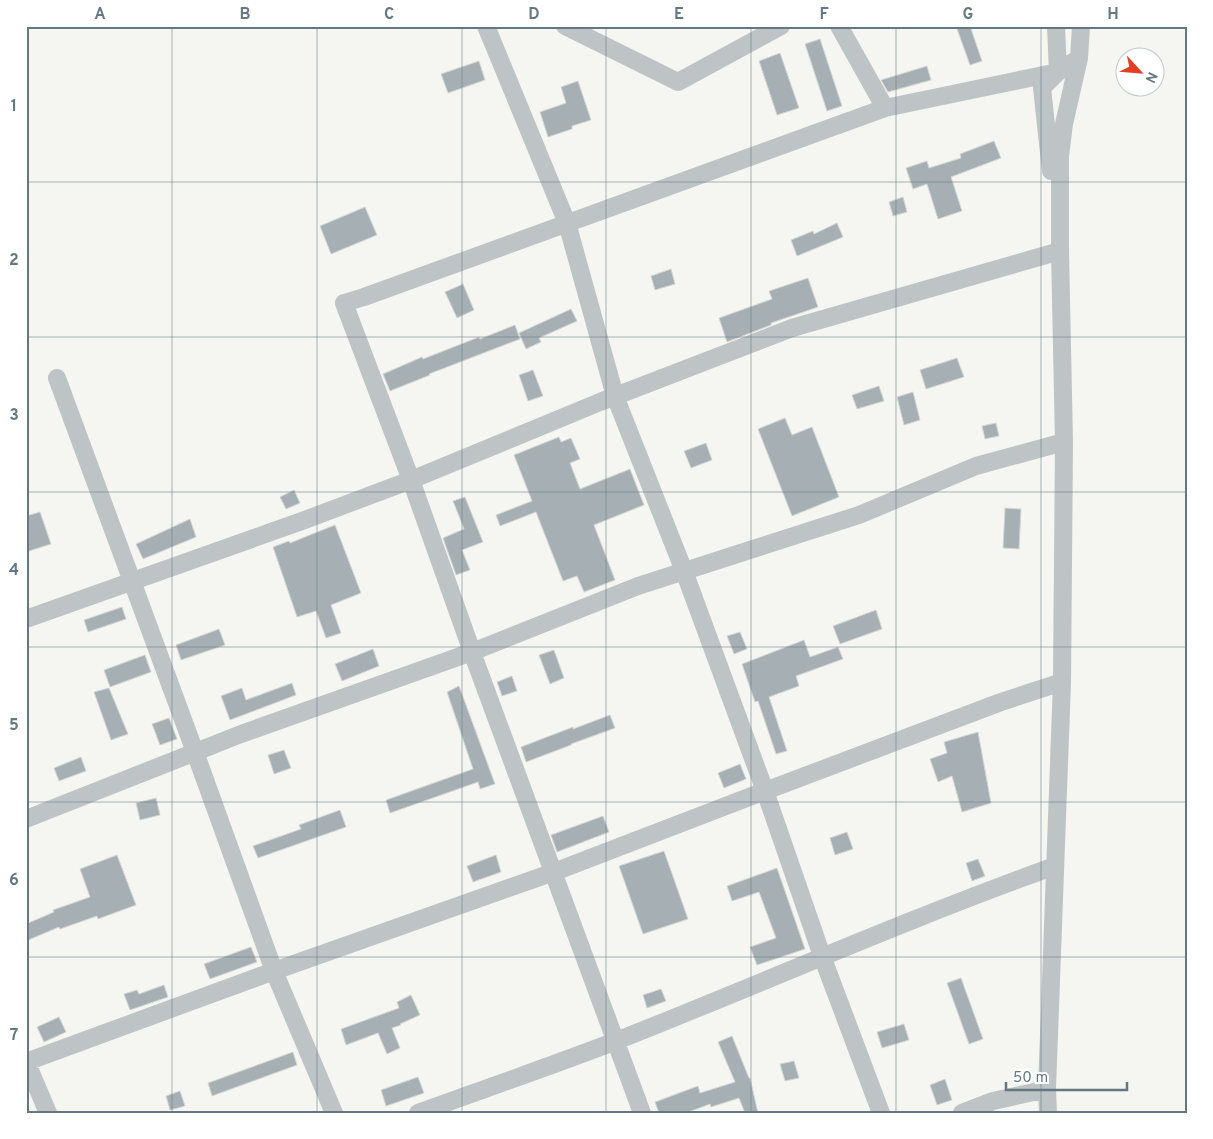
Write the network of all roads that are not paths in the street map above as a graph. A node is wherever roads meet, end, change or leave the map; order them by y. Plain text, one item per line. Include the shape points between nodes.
1 (486, 26) edge
2 (566, 26) edge
3 (781, 26) edge
4 (839, 26) edge
5 (1056, 26) edge
6 (1081, 26) edge
7 (1079, 58) junction
8 (1058, 72) junction
9 (885, 108) junction
10 (567, 223) junction
11 (1060, 251) junction
12 (57, 378) dead end
13 (615, 396) junction
14 (1064, 442) junction
15 (411, 480) junction
16 (684, 571) junction
17 (132, 582) junction
18 (26, 619) edge
19 (472, 652) junction
20 (1062, 682) junction
21 (195, 752) junction
22 (765, 790) junction
23 (26, 820) edge
24 (1055, 866) junction
25 (554, 872) junction
26 (822, 956) junction
27 (274, 972) junction
28 (616, 1041) junction
29 (26, 1061) edge
30 (1047, 1090) junction
31 (48, 1113) edge
32 (334, 1113) edge
33 (418, 1113) edge
34 (642, 1113) edge
35 (881, 1113) edge
36 (962, 1113) edge
37 (1048, 1113) edge

1 - 10 street
2 - 3 street via 678,82
4 - 9 street
5 - 8 street
6 - 7 street
7 - 8 street
7 - 11 street via 1060,156
8 - 9 street
8 - 11 street via 1042,88
9 - 10 street
10 - 13 street
10 - 15 street via 344,303
11 - 13 street via 792,328
11 - 14 street
12 - 17 street
13 - 15 street
13 - 16 street
14 - 16 street via 976,466 859,514
14 - 20 street
15 - 17 street
15 - 19 street
16 - 19 street
16 - 22 street
17 - 18 street
17 - 21 street
19 - 21 street
19 - 25 street
20 - 22 street
20 - 24 street
21 - 23 street
21 - 27 street
22 - 25 street
22 - 26 street
24 - 26 street
24 - 30 street
25 - 27 street
25 - 28 street
26 - 28 street
26 - 35 street
27 - 29 street
27 - 32 street
28 - 33 street
28 - 34 street
29 - 31 street
30 - 36 street via 993,1101
30 - 37 street

